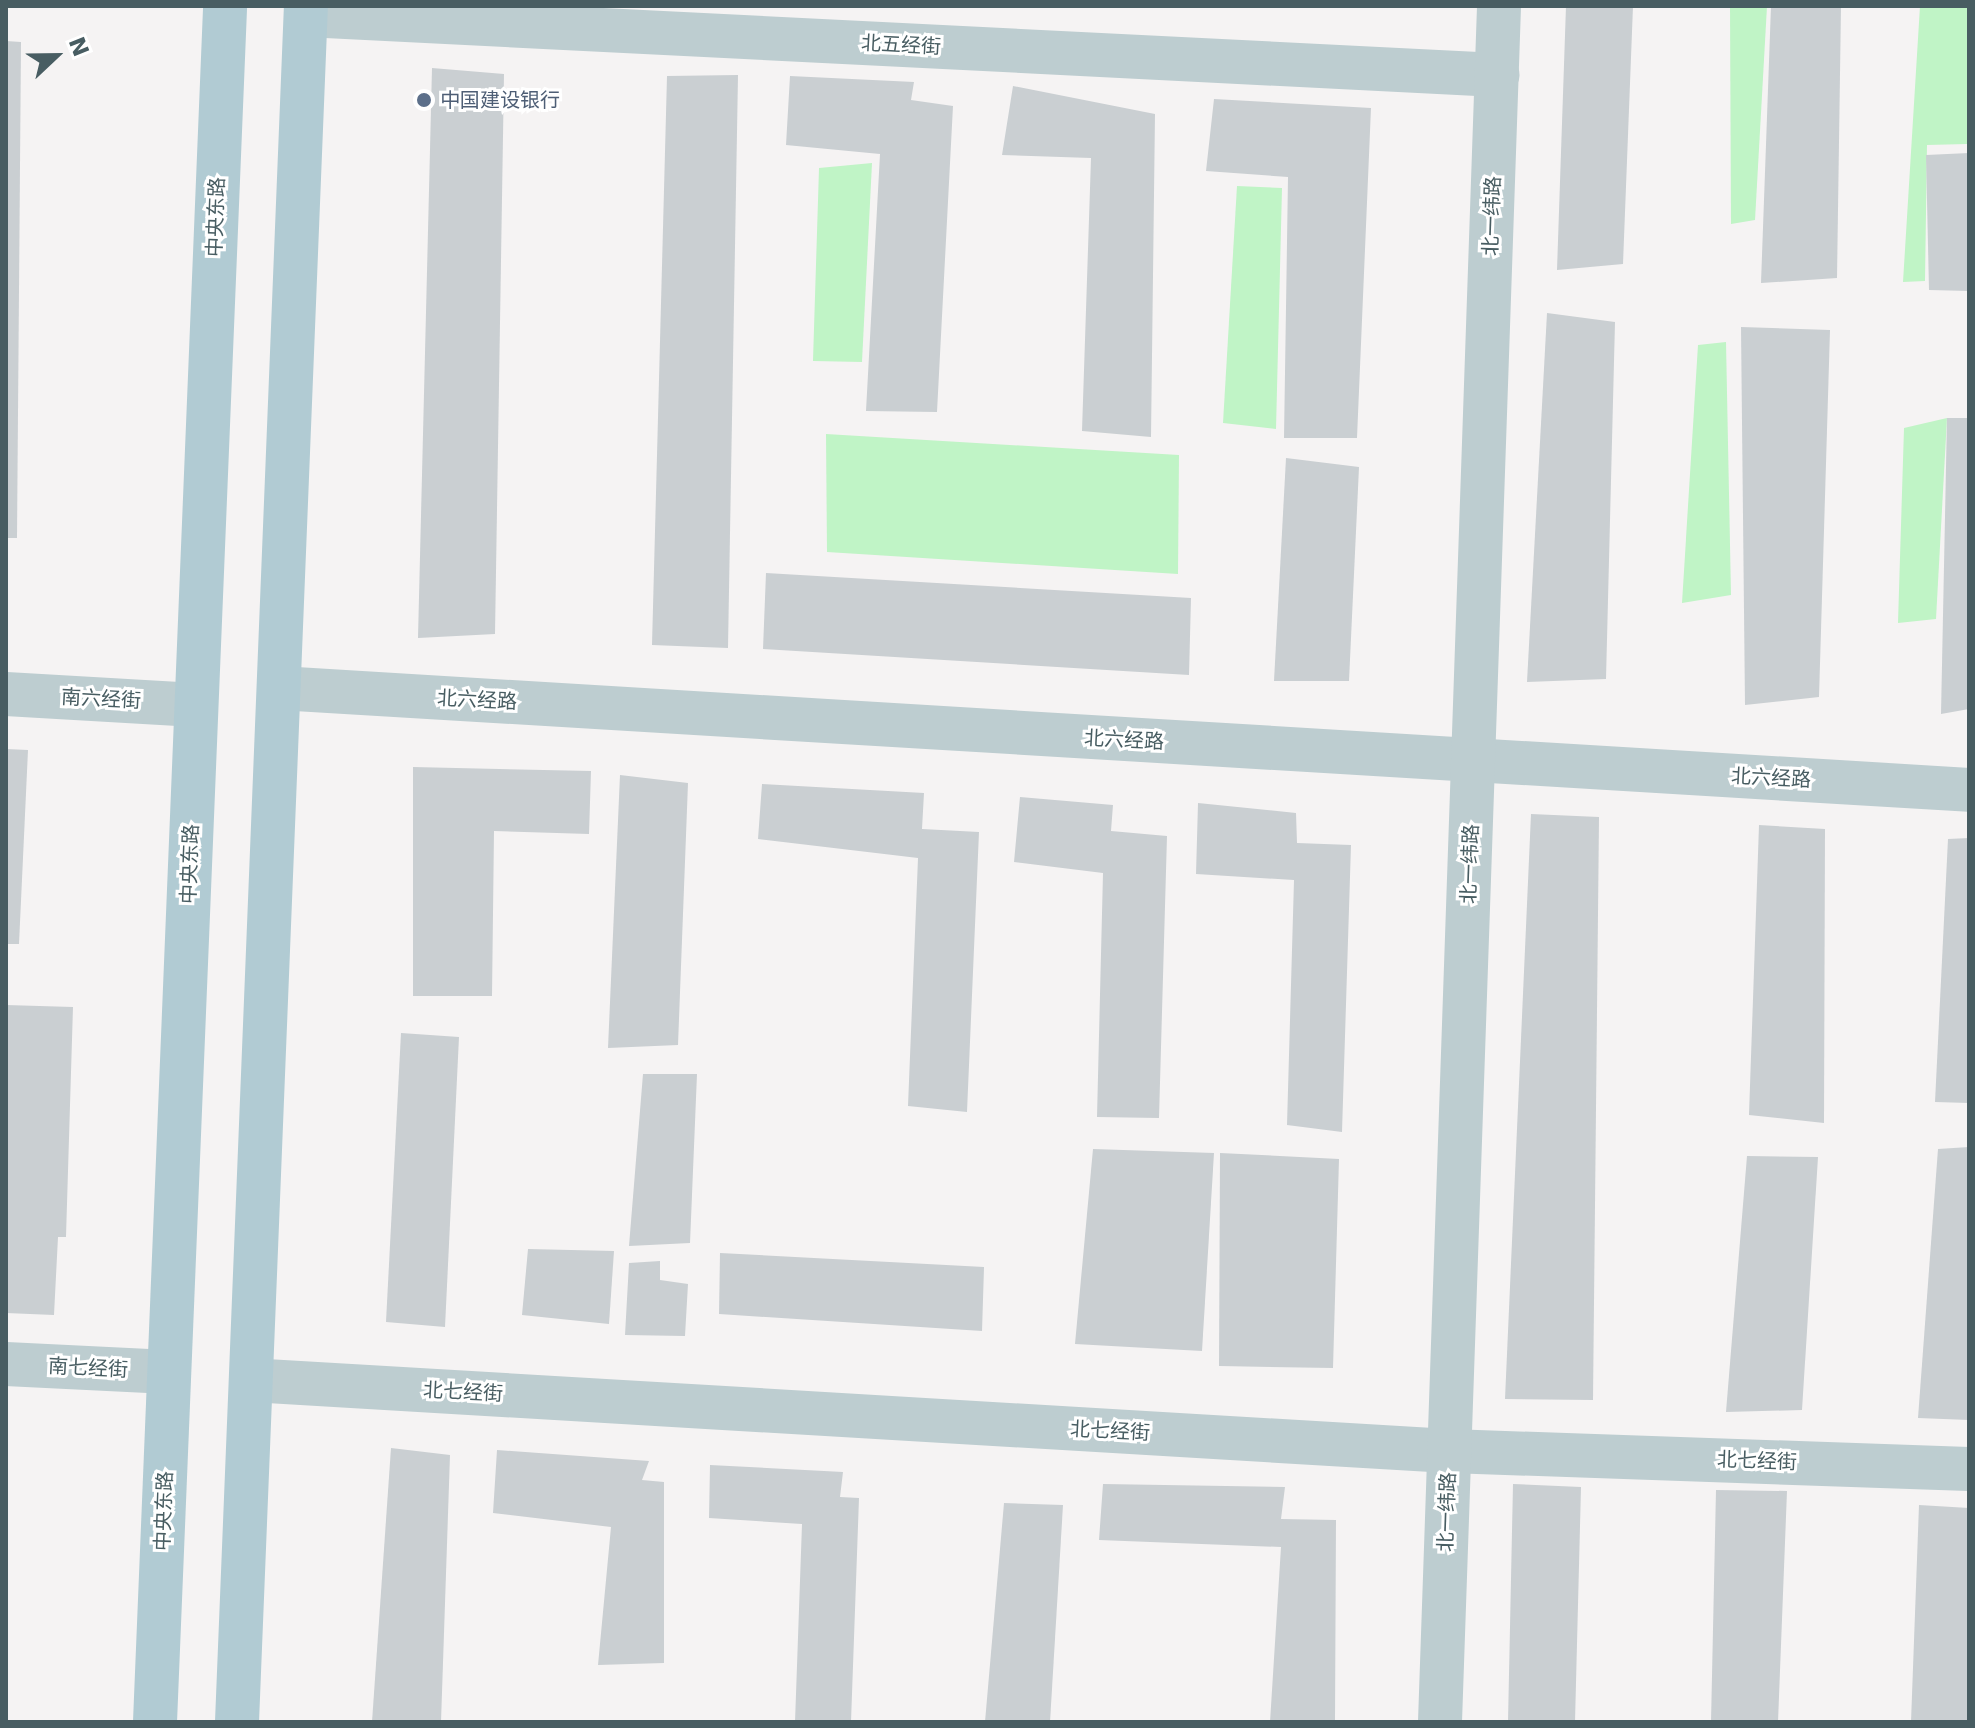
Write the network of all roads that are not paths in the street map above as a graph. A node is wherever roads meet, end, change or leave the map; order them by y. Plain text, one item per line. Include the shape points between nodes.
1 (225, 6) edge
2 (1499, 6) edge
3 (306, 10) edge
4 (1497, 75) junction
5 (279, 688) junction
6 (6, 694) edge
7 (196, 705) junction
8 (1474, 761) junction
9 (1969, 790) edge
10 (6, 1364) edge
11 (169, 1372) junction
12 (251, 1380) junction
13 (1449, 1451) junction
14 (1969, 1469) edge
15 (155, 1722) edge
16 (237, 1722) edge
17 (1440, 1722) edge

1 - 7 main road, 中央东路
2 - 4 street, 北一纬路
3 - 4 street, 北五经街
3 - 5 main road
4 - 8 street, 北一纬路
5 - 8 street, 北六经路
5 - 12 main road
6 - 7 street, 南六经街
7 - 11 main road, 中央东路
8 - 9 street, 北六经路
8 - 13 street, 北一纬路
10 - 11 street, 南七经街
11 - 15 main road, 中央东路
12 - 13 street, 北七经街
12 - 16 main road
13 - 14 street, 北七经街
13 - 17 street, 北一纬路

